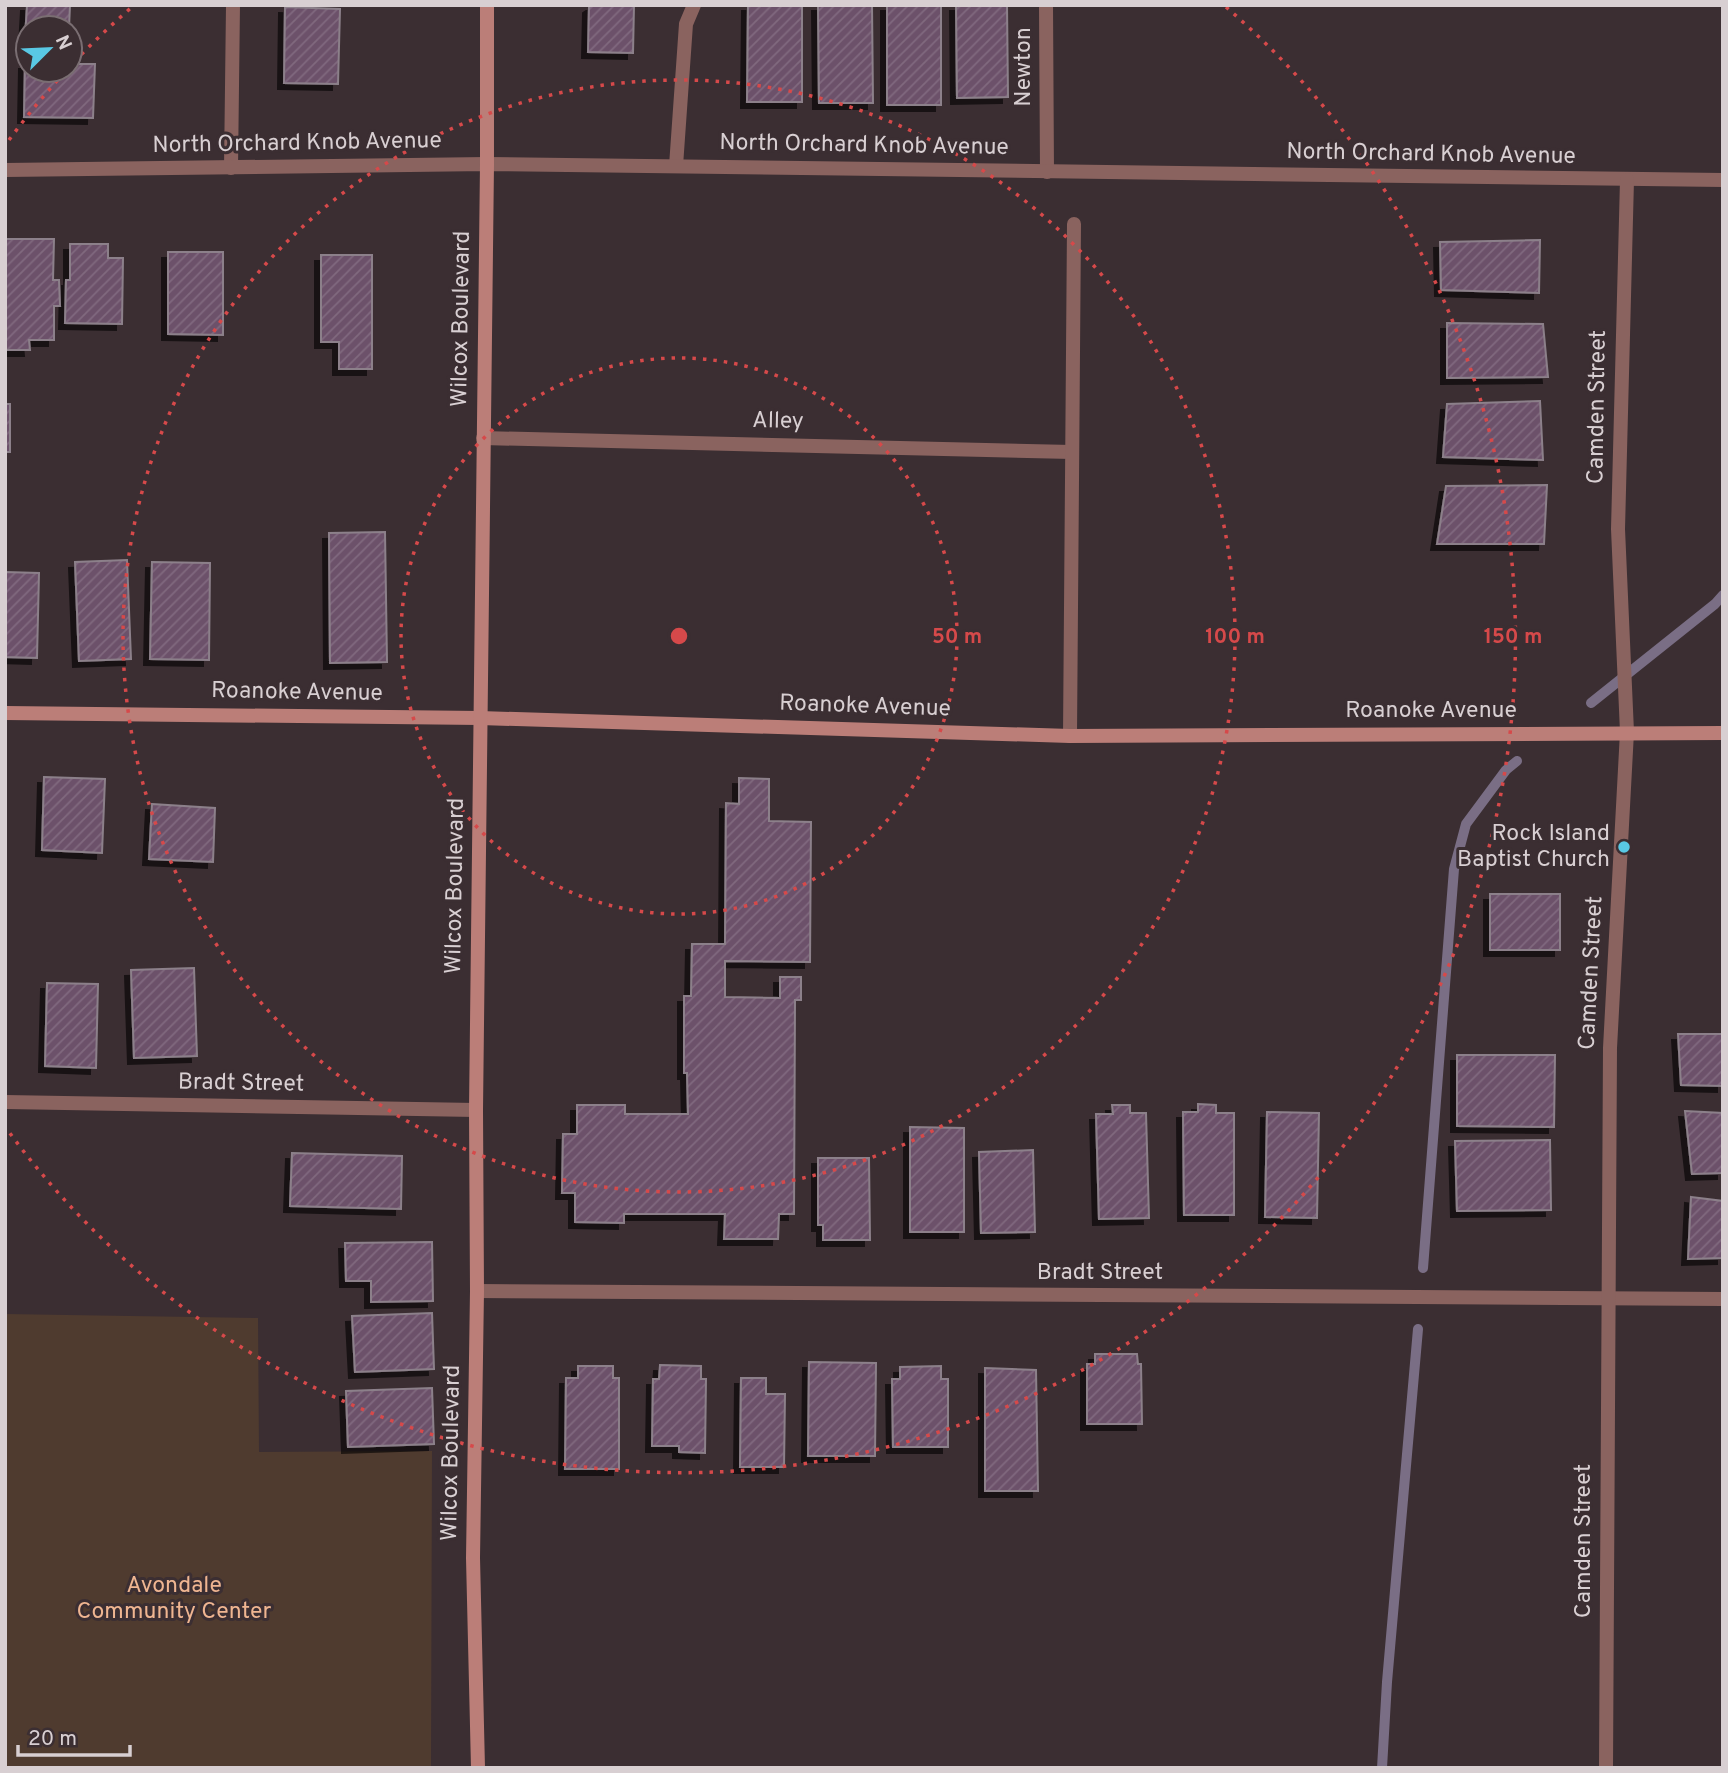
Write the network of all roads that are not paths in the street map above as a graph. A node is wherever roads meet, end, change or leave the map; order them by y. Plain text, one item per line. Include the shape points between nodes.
1 (233, 5) edge
2 (487, 5) edge
3 (694, 5) edge
4 (1046, 5) edge
5 (487, 164) junction
6 (676, 166) junction
7 (231, 168) junction
8 (5, 170) edge
9 (1047, 172) junction
10 (1627, 180) junction
11 (1723, 180) edge
12 (1073, 224) dead end
13 (483, 438) junction
14 (1072, 452) junction
15 (5, 713) edge
16 (480, 718) junction
17 (1627, 732) junction
18 (1723, 733) edge
19 (1070, 736) junction
20 (5, 1102) edge
21 (477, 1110) junction
22 (477, 1291) junction
23 (1723, 1299) edge
24 (1608, 1300) junction
25 (478, 1768) edge
26 (1606, 1768) edge

1 - 7 street
2 - 5 main road, Wilcox Boulevard
3 - 6 street via 686,24
4 - 9 street, Newton
5 - 6 street, North Orchard Knob Avenue
5 - 7 street, North Orchard Knob Avenue
5 - 13 main road, Wilcox Boulevard
6 - 9 street, North Orchard Knob Avenue
7 - 8 street, North Orchard Knob Avenue
9 - 10 street, North Orchard Knob Avenue
10 - 11 street, North Orchard Knob Avenue
10 - 17 street, Camden Street via 1618,529
12 - 14 street
13 - 14 street, Alley
13 - 16 main road, Wilcox Boulevard
14 - 19 street
15 - 16 main road, Roanoke Avenue
16 - 19 main road, Roanoke Avenue
16 - 21 main road, Wilcox Boulevard
17 - 18 main road, Roanoke Avenue
17 - 19 main road, Roanoke Avenue
17 - 24 street, Camden Street via 1610,1048
20 - 21 street, Bradt Street
21 - 22 main road, Wilcox Boulevard
22 - 24 street, Bradt Street
22 - 25 main road, Wilcox Boulevard via 473,1558
23 - 24 street, Bradt Street
24 - 26 street, Camden Street

